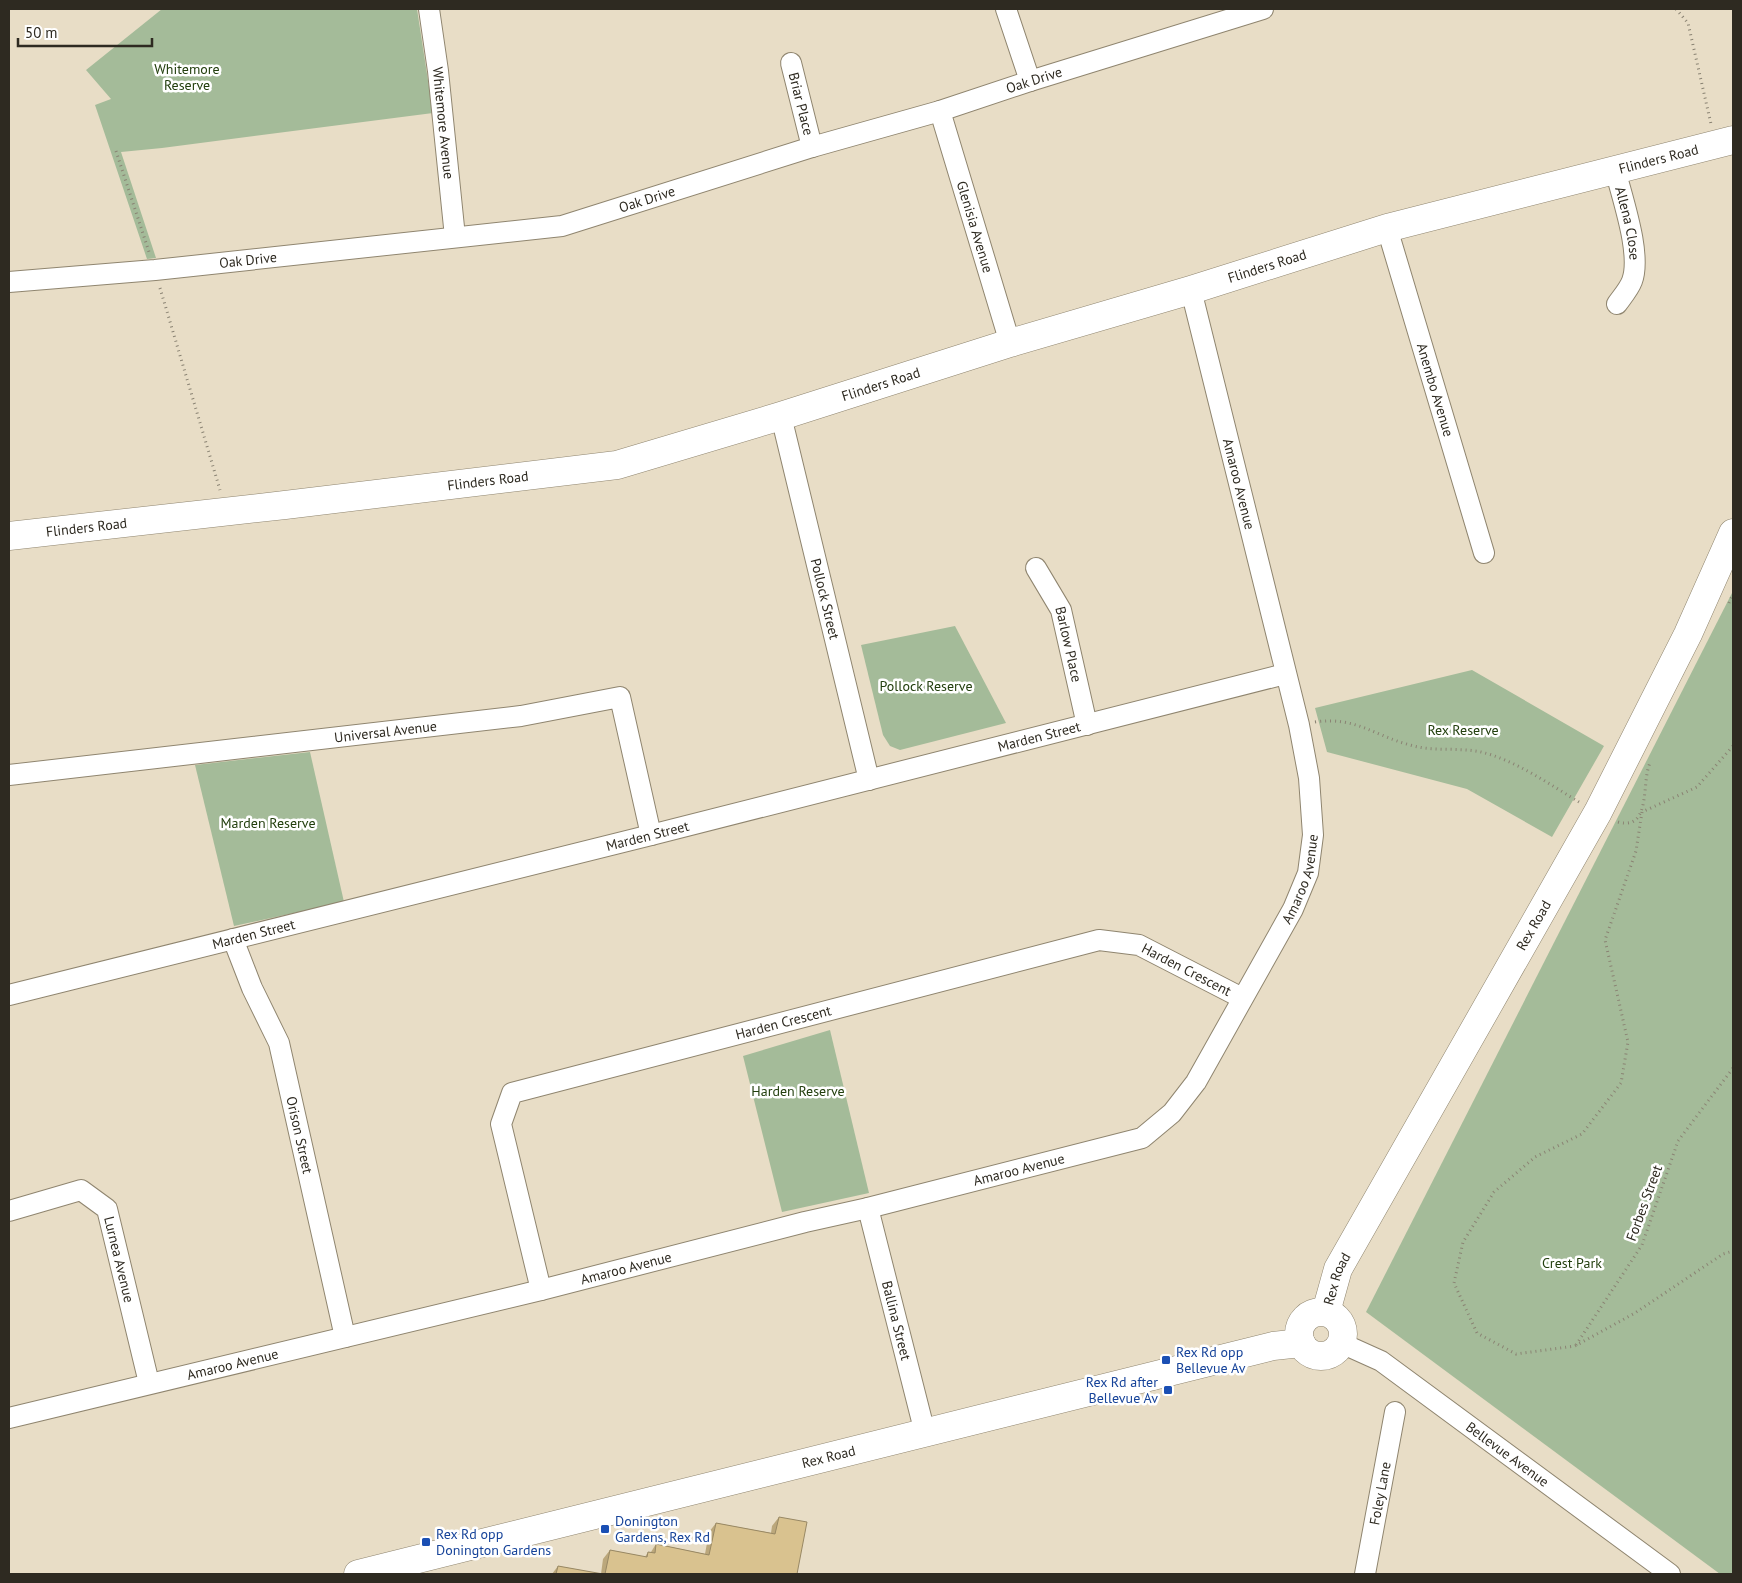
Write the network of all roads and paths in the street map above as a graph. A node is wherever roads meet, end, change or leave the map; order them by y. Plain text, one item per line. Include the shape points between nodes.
1 (429, 9) edge
2 (1006, 9) edge
3 (1263, 9) edge
4 (1676, 9) edge
5 (791, 63) dead end
6 (1030, 81) junction
7 (940, 111) junction
8 (1725, 143) edge
9 (812, 147) junction
10 (116, 150) dead end
11 (1615, 170) junction
12 (1388, 228) junction
13 (455, 237) junction
14 (151, 258) dead end
15 (9, 282) edge
16 (158, 282) dead end
17 (1191, 290) junction
18 (1617, 304) dead end
19 (1010, 343) junction
20 (781, 416) junction
21 (221, 494) dead end
22 (1733, 533) edge
23 (9, 536) edge
24 (1484, 553) dead end
25 (1036, 568) dead end
26 (1733, 594) edge
27 (1725, 610) dead end
28 (1285, 674) junction
29 (1309, 723) dead end
30 (1088, 725) junction
31 (1733, 746) edge
32 (1653, 758) dead end
33 (9, 775) edge
34 (869, 780) junction
35 (1583, 804) dead end
36 (1642, 812) junction
37 (1614, 821) dead end
38 (651, 835) junction
39 (233, 939) junction
40 (9, 995) edge
41 (1242, 998) junction
42 (1733, 1068) edge
43 (868, 1208) junction
44 (9, 1211) edge
45 (1733, 1252) edge
46 (541, 1290) junction
47 (1326, 1312) junction
48 (346, 1337) junction
49 (1301, 1343) junction
50 (1341, 1343) junction
51 (1575, 1346) junction
52 (149, 1383) junction
53 (1395, 1412) dead end
54 (9, 1418) edge
55 (925, 1433) junction
56 (358, 1574) edge
57 (1365, 1574) edge
58 (1670, 1574) edge

1 - 13 street, Whitemore Avenue
2 - 6 street
3 - 6 street, Oak Drive
4 - 8 path via 1688,23
5 - 9 street, Briar Place
6 - 7 street, Oak Drive
7 - 9 street, Oak Drive
7 - 19 street, Glenisia Avenue
8 - 11 street, Flinders Road
9 - 13 street, Oak Drive via 562,226
10 - 14 path
11 - 12 street, Flinders Road
11 - 18 street, Allena Close via 1633,241 1635,266 1632,281
12 - 17 street, Flinders Road
12 - 24 street, Anembo Avenue
13 - 15 street, Oak Drive via 155,270
16 - 21 path
17 - 19 street, Flinders Road
17 - 28 street, Amaroo Avenue
19 - 20 street, Flinders Road
20 - 23 street, Flinders Road via 616,465
20 - 34 street, Pollock Street
22 - 47 street, Rex Road via 1688,634 1598,812 1338,1269
25 - 30 street, Barlow Place via 1061,610
26 - 27 path
28 - 30 street, Marden Street
28 - 41 street, Amaroo Avenue via 1309,778 1313,834 1308,873 1293,909
29 - 35 path via 1345,722 1416,747 1461,749 1502,758
30 - 34 street, Marden Street
31 - 36 path via 1697,787
32 - 36 path via 1648,767
33 - 38 street, Universal Avenue via 521,716 620,697
34 - 38 street, Marden Street
36 - 37 path via 1626,824
36 - 51 path via 1636,850 1605,940 1628,1042 1621,1083 1582,1134 1535,1157 1494,1192 1463,1242 1454,1283 1477,1333 1516,1354
38 - 39 street, Marden Street
39 - 40 street, Marden Street
39 - 48 street, Orison Street via 279,1043
41 - 43 street, Amaroo Avenue via 1196,1082 1172,1113 1142,1138
41 - 46 street, Harden Crescent via 1139,945 1099,940 512,1093 501,1124
42 - 51 path, Forbes Street via 1678,1141 1642,1245
43 - 46 street, Amaroo Avenue
43 - 55 street, Ballina Street
44 - 52 street, Lurnea Avenue via 81,1190 107,1209
45 - 51 path via 1723,1254 1634,1313
46 - 48 street, Amaroo Avenue
47 - 49 street via 1312,1313 1302,1322 1299,1329
47 - 50 street via 1341,1324
48 - 52 street, Amaroo Avenue
49 - 50 street via 1310,1353 1317,1355 1331,1353
49 - 55 street, Rex Road via 1273,1346
50 - 58 street, Bellevue Avenue via 1381,1361
52 - 54 street, Amaroo Avenue
53 - 57 street, Foley Lane
55 - 56 street, Rex Road

